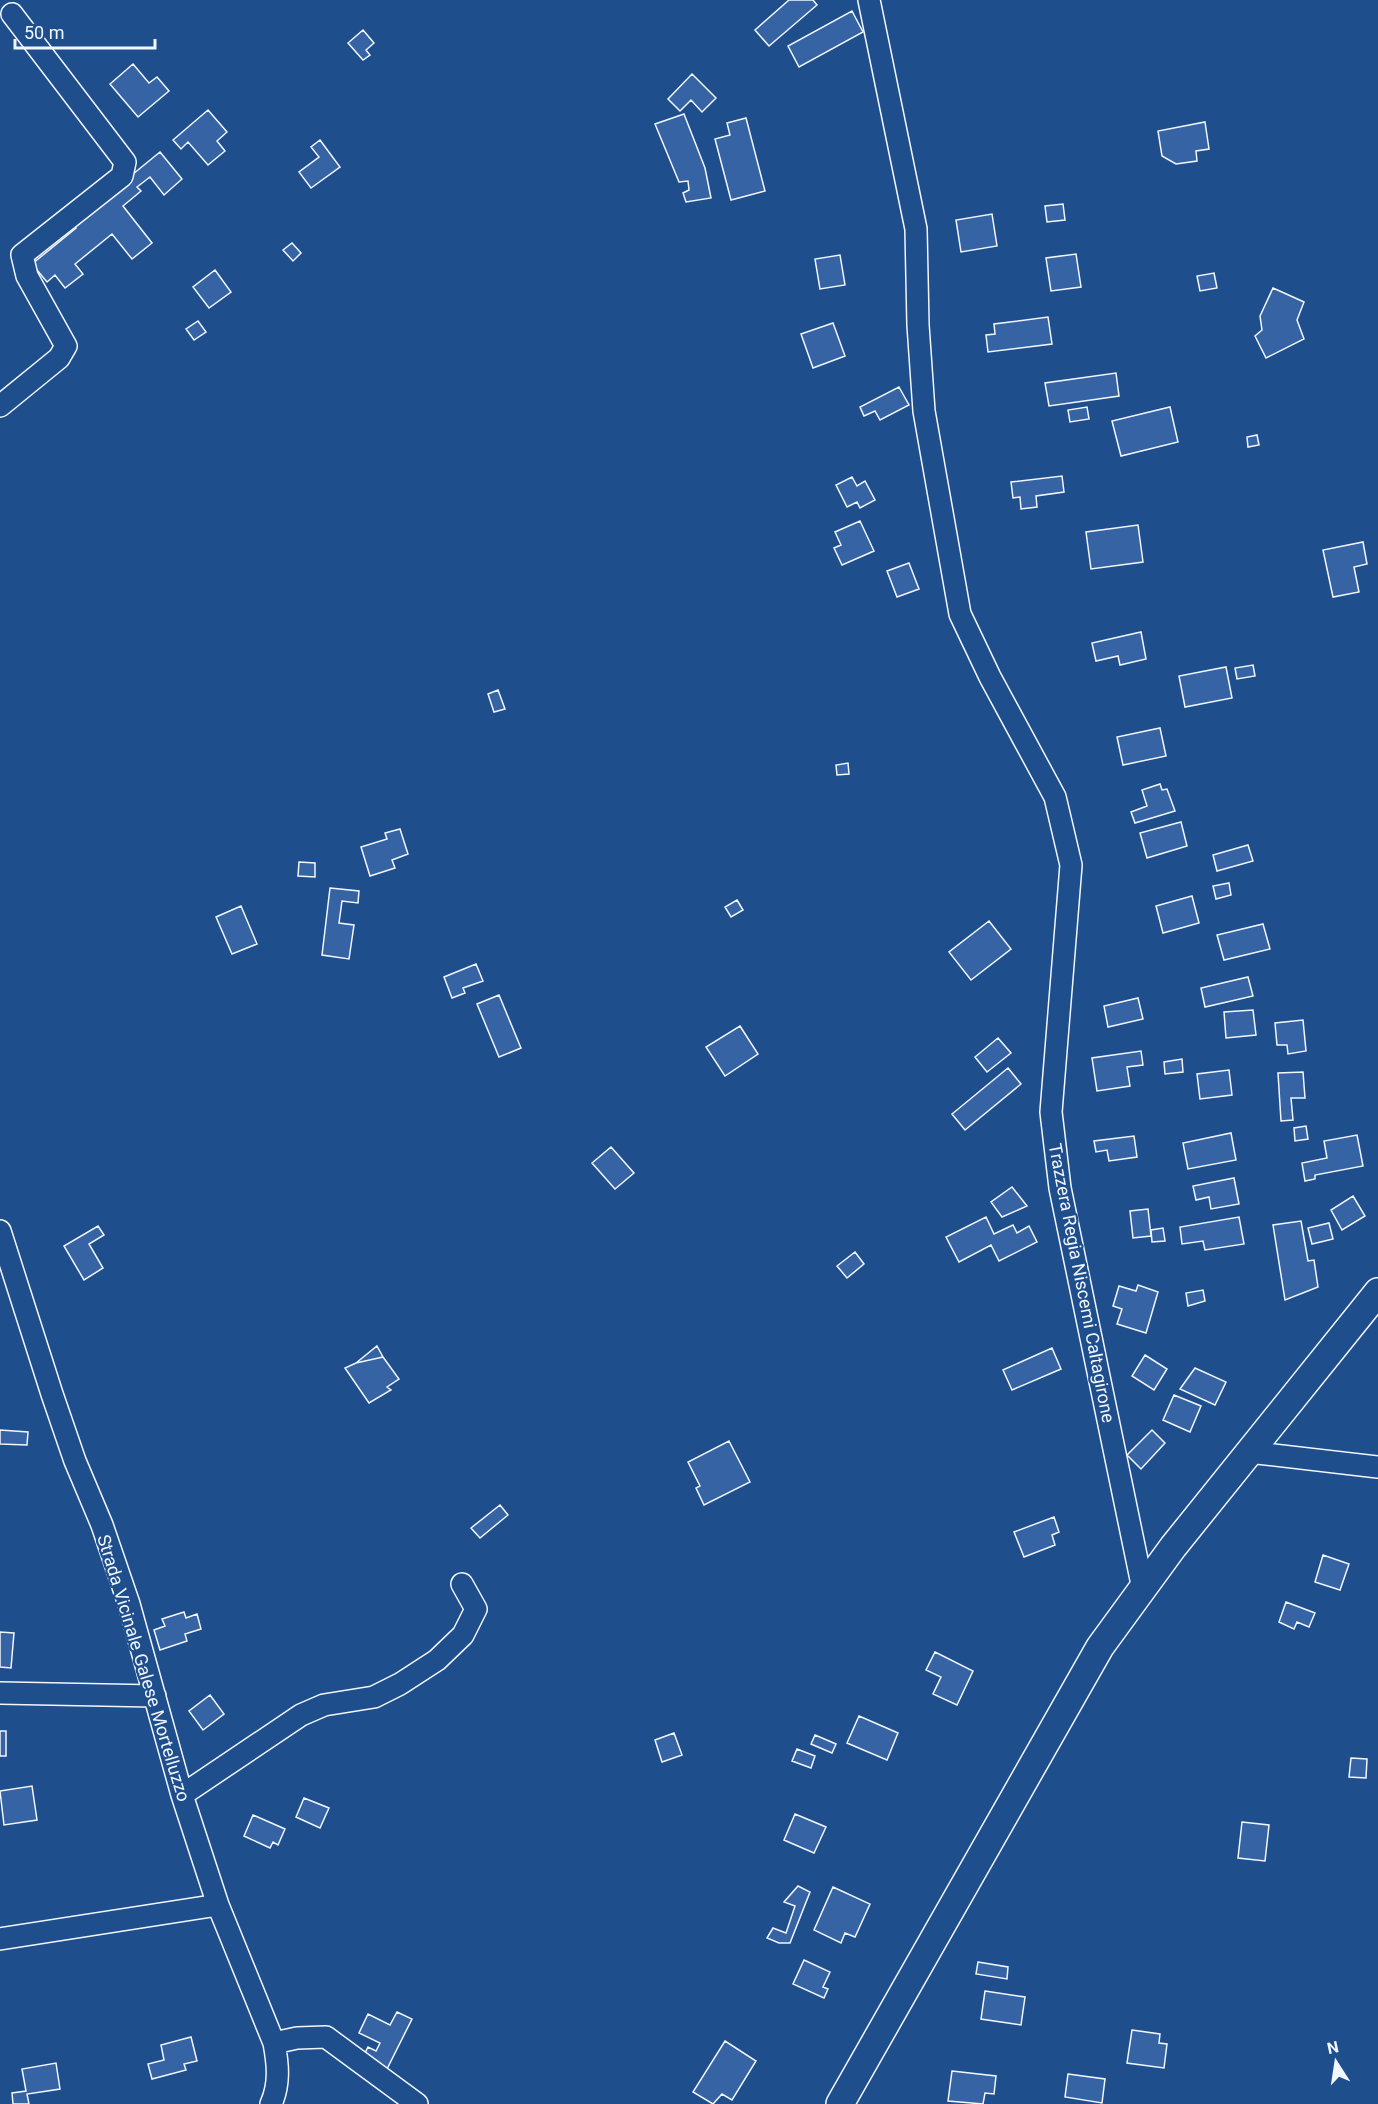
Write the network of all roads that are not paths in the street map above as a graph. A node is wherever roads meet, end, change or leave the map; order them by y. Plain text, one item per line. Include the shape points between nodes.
1 (869, 0) edge
2 (12, 14) dead end
3 (0, 406) edge
4 (0, 1231) edge
5 (1378, 1292) edge
6 (1248, 1452) junction
7 (1378, 1467) edge
8 (462, 1584) dead end
9 (1143, 1589) junction
10 (0, 1693) edge
11 (155, 1696) junction
12 (182, 1795) junction
13 (218, 1905) junction
14 (0, 1939) edge
15 (274, 2043) junction
16 (271, 2104) edge
17 (417, 2104) edge
18 (840, 2104) edge

1 - 9 street, Trazzera Regia Niscemi Caltagirone via 916,229 924,411 960,614 1055,797 1071,866 1051,1112 1060,1188
2 - 3 street via 125,162 122,176 22,255 27,276 66,346 58,358
4 - 11 street, Strada Vicinale Galese Mortelluzzo via 75,1461 129,1604
5 - 6 main road
6 - 7 street
6 - 9 main road
8 - 12 street via 476,1609 463,1635 437,1660 374,1697 324,1705 301,1715
9 - 18 main road via 1100,1647
10 - 11 street
11 - 12 street, Strada Vicinale Galese Mortelluzzo
12 - 13 street, Strada Vicinale Galese Mortelluzzo
13 - 14 street
13 - 15 street, Strada Vicinale Galese Mortelluzzo
15 - 16 street, Strada Vicinale Galese Mortelluzzo via 278,2063
15 - 17 street via 326,2037

